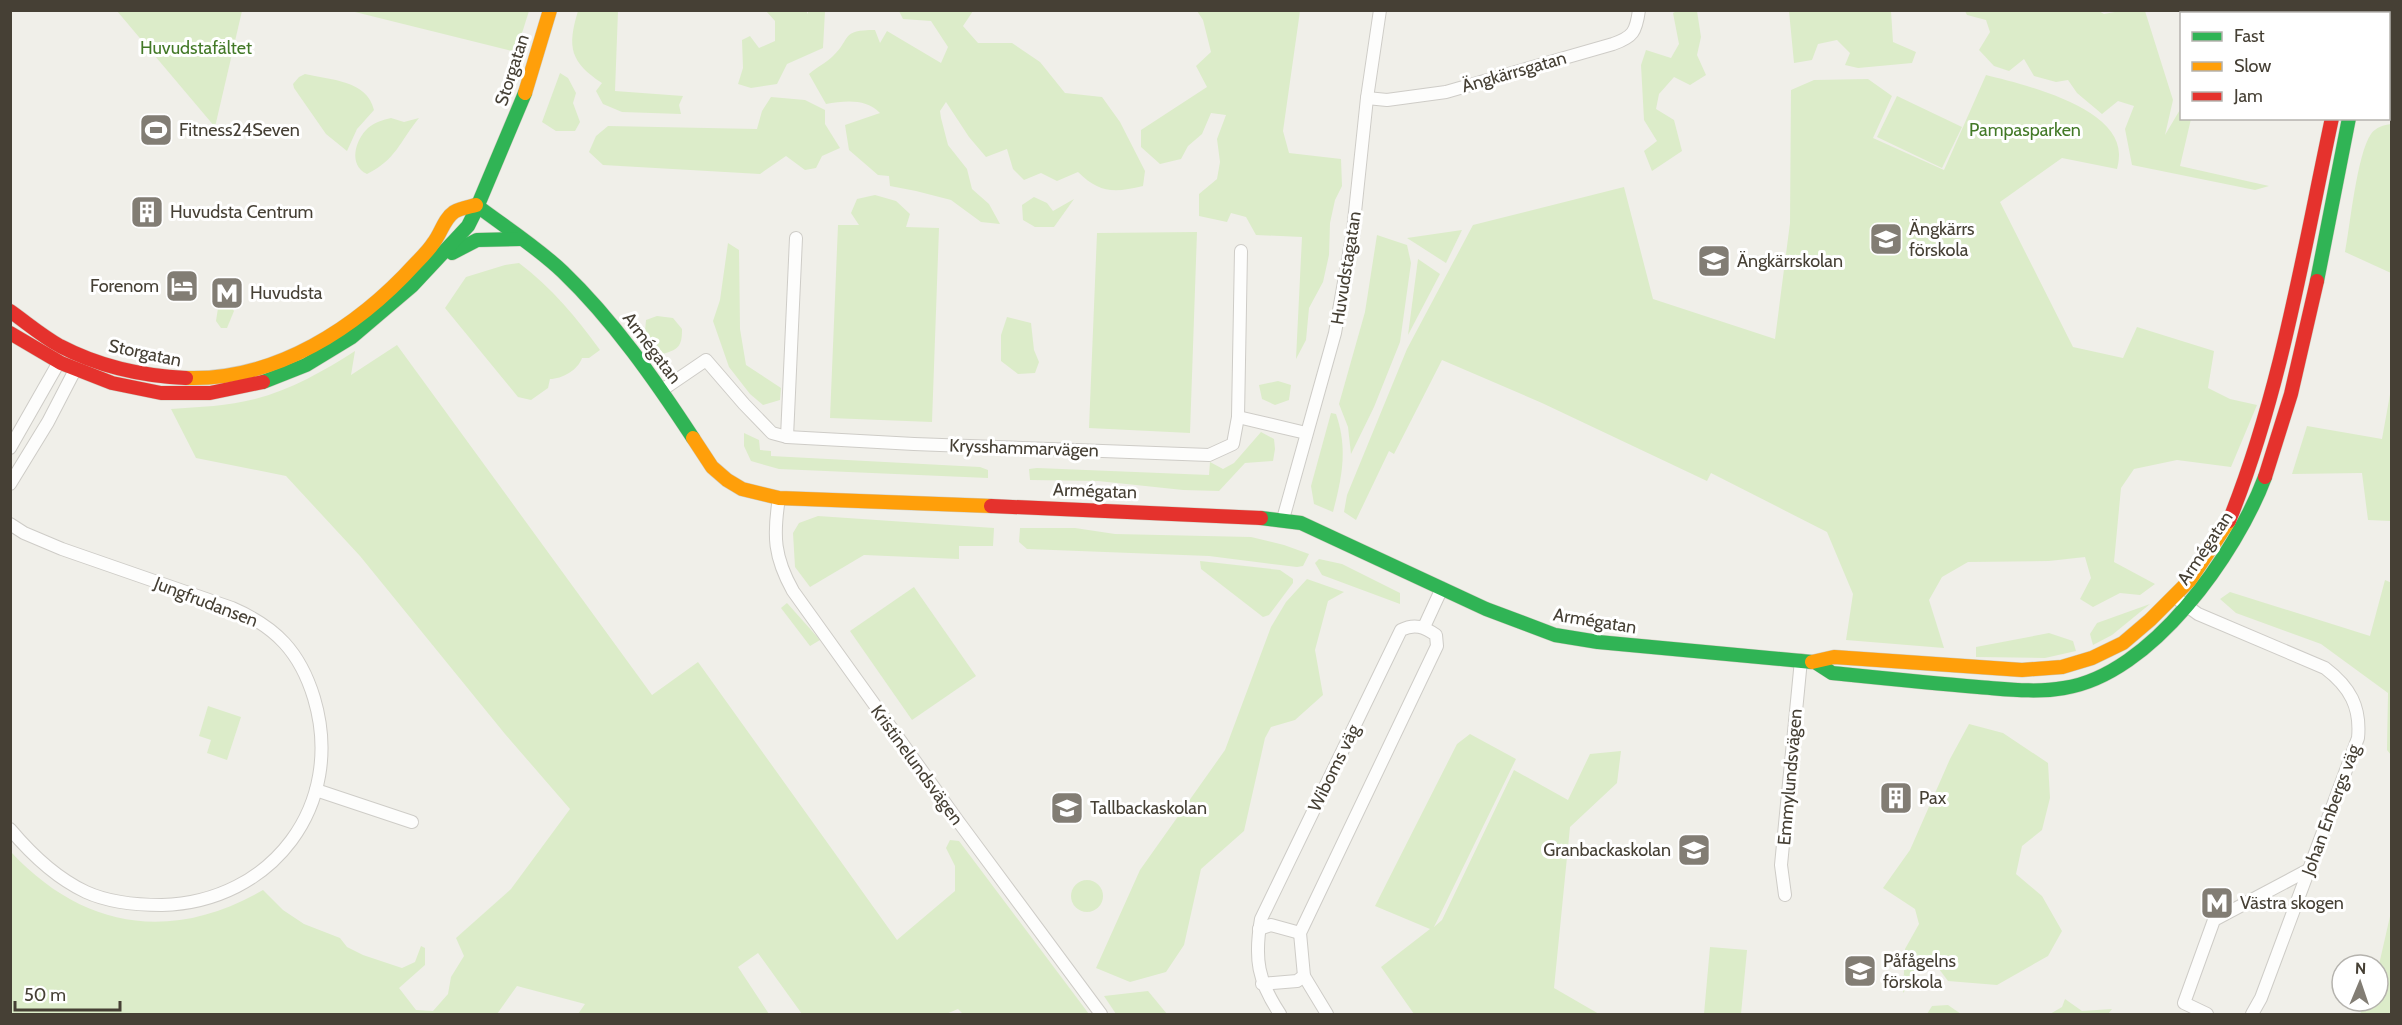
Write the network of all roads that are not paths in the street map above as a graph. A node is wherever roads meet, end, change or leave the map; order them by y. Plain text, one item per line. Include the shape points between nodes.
1 (550, 10) edge
2 (1380, 10) edge
3 (1639, 10) edge
4 (1367, 98) junction
5 (2332, 120) edge
6 (2349, 120) edge
7 (2361, 120) edge
8 (2340, 166) junction
9 (476, 205) junction
10 (796, 238) dead end
11 (520, 239) junction
12 (1241, 251) dead end
13 (417, 283) junction
14 (10, 311) edge
15 (10, 333) edge
16 (66, 348) junction
17 (82, 355) junction
18 (59, 362) junction
19 (75, 370) junction
20 (662, 390) junction
21 (1238, 417) junction
22 (1306, 433) junction
23 (787, 437) junction
24 (10, 448) edge
25 (10, 484) edge
26 (779, 498) junction
27 (1283, 519) junction
28 (10, 524) edge
29 (1442, 588) junction
30 (2173, 596) junction
31 (2186, 606) junction
32 (1425, 627) junction
33 (1808, 661) junction
34 (316, 790) junction
35 (412, 822) dead end
36 (10, 829) edge
37 (2310, 869) junction
38 (1785, 895) dead end
39 (1259, 929) junction
40 (1300, 933) junction
41 (1304, 976) junction
42 (1262, 984) junction
43 (1101, 1014) edge
44 (1280, 1014) edge
45 (1327, 1014) edge
46 (2207, 1014) edge
47 (2252, 1014) edge

1 - 9 street, Storgatan via 518,111
2 - 4 street, Huvudstagatan
3 - 4 street, Ängkärrsgatan via 1635,31 1613,44 1446,92 1387,100
4 - 22 street, Huvudstagatan via 1353,231 1335,333
5 - 30 street, Armégatan via 2280,364 2250,469 2229,521 2190,580
6 - 8 street, Armégatan
7 - 8 street
8 - 31 street, Armégatan via 2301,355 2269,471 2244,524
9 - 11 street, Armégatan
9 - 13 street, Storgatan via 470,223
9 - 17 street, Storgatan via 454,213 402,279 369,308 290,359 236,376 180,380 124,370
10 - 23 street
11 - 13 street, Storgatan via 475,239 465,243
11 - 20 street, Armégatan via 561,270 588,297
12 - 21 street, Krysshammarvägen
13 - 19 street, Storgatan via 341,346 297,370 237,390 188,395 153,393 120,387
14 - 16 street, Storgatan
15 - 18 street, Storgatan
16 - 17 street, Storgatan
16 - 18 street
17 - 19 street
18 - 19 street, Storgatan
18 - 24 street
19 - 25 street
20 - 23 street, Krysshammarvägen via 706,360 772,433
20 - 26 street, Armégatan via 712,467 742,489
21 - 22 street
21 - 23 street, Krysshammarvägen via 1233,444 1209,455
22 - 27 street, Huvudstagatan
26 - 27 street, Armégatan
26 - 43 street, Kristinelundsvägen via 774,529 779,562 793,591
27 - 29 street, Armégatan via 1301,523
28 - 34 street, Jungfrudansen via 62,549 232,608 271,628 298,661 317,707 322,740
29 - 32 street
29 - 33 street, Armégatan via 1555,635
30 - 31 street, Johan Enbergs väg
30 - 33 street, Armégatan via 2123,643 2062,667 2022,670 1834,657
31 - 33 street, Armégatan via 2160,637 2131,659 2075,686 2041,690 1956,685 1832,673
31 - 37 street, Johan Enbergs väg via 2325,668 2343,683 2358,710 2358,738
32 - 39 street, Wiboms väg via 1411,625 1401,630
32 - 40 street via 1436,635 1437,646
33 - 38 street, Emmylundsvägen via 1781,865
34 - 35 street
34 - 36 street, Jungfrudansen via 310,812 297,834 257,875 197,901 178,904 115,902 87,892 50,868
37 - 46 street via 2214,920 2184,1003
37 - 47 street, Johan Enbergs väg
39 - 40 street via 1271,925
39 - 42 street, Wiboms väg via 1256,946
40 - 41 street
41 - 42 street via 1290,982
41 - 45 street
42 - 44 street, Wiboms väg

